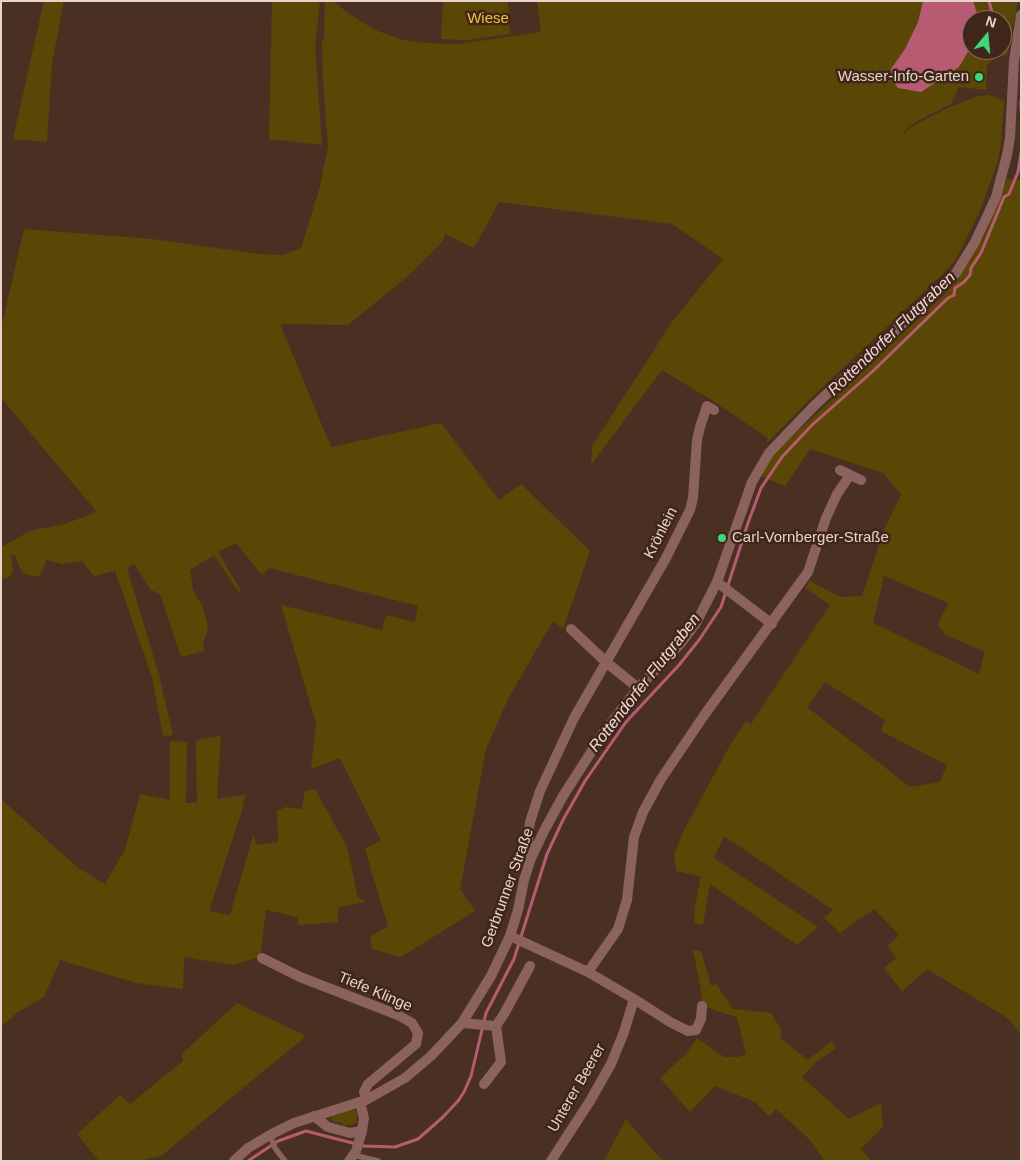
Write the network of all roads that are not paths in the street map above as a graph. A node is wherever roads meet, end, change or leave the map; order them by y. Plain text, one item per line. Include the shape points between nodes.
1 (1021, 15) edge
2 (708, 406) dead end
3 (840, 470) dead end
4 (850, 474) junction
5 (861, 480) dead end
6 (717, 582) junction
7 (772, 624) junction
8 (571, 629) dead end
9 (606, 662) junction
10 (638, 688) junction
11 (531, 858) junction
12 (510, 936) junction
13 (262, 958) dead end
14 (530, 966) dead end
15 (588, 972) junction
16 (634, 999) junction
17 (702, 1006) dead end
18 (462, 1023) junction
19 (493, 1026) junction
20 (484, 1084) dead end
21 (363, 1101) junction
22 (314, 1116) junction
23 (361, 1135) junction
24 (271, 1137) junction
25 (353, 1156) edge
26 (241, 1159) edge
27 (285, 1161) edge
28 (378, 1161) edge
29 (551, 1161) edge

1 - 6 street, Gerbrunner Straße via 1007,156 996,197 970,251 956,273 814,406 769,453 740,511
2 - 9 street, Krönlein via 697,440 690,510
3 - 4 street
4 - 5 street
4 - 7 street via 826,518 808,572
6 - 7 street
6 - 10 street, Gerbrunner Straße via 696,623
7 - 15 street via 705,714 642,812 634,837 627,900 618,929
8 - 9 street
9 - 10 street
9 - 11 street, Krönlein via 574,718 540,791 530,822 527,848
10 - 11 street, Gerbrunner Straße via 584,762
11 - 12 street, Gerbrunner Straße
12 - 15 street
12 - 18 street, Gerbrunner Straße via 491,976
13 - 21 street, Tiefe Klinge via 412,1023 418,1034 416,1044 368,1084
14 - 19 street via 504,1014
15 - 16 street
16 - 17 street via 688,1031 696,1030
16 - 29 street, Unterer Beerer via 611,1064
18 - 19 street
18 - 21 street, Gerbrunner Straße via 432,1056 405,1078
19 - 20 street via 501,1062
21 - 22 street, Gerbrunner Straße
21 - 23 street
22 - 23 street via 328,1127
22 - 24 street, Gerbrunner Straße
23 - 25 street
24 - 26 street, Gerbrunner Straße
24 - 27 lane
25 - 28 lane

